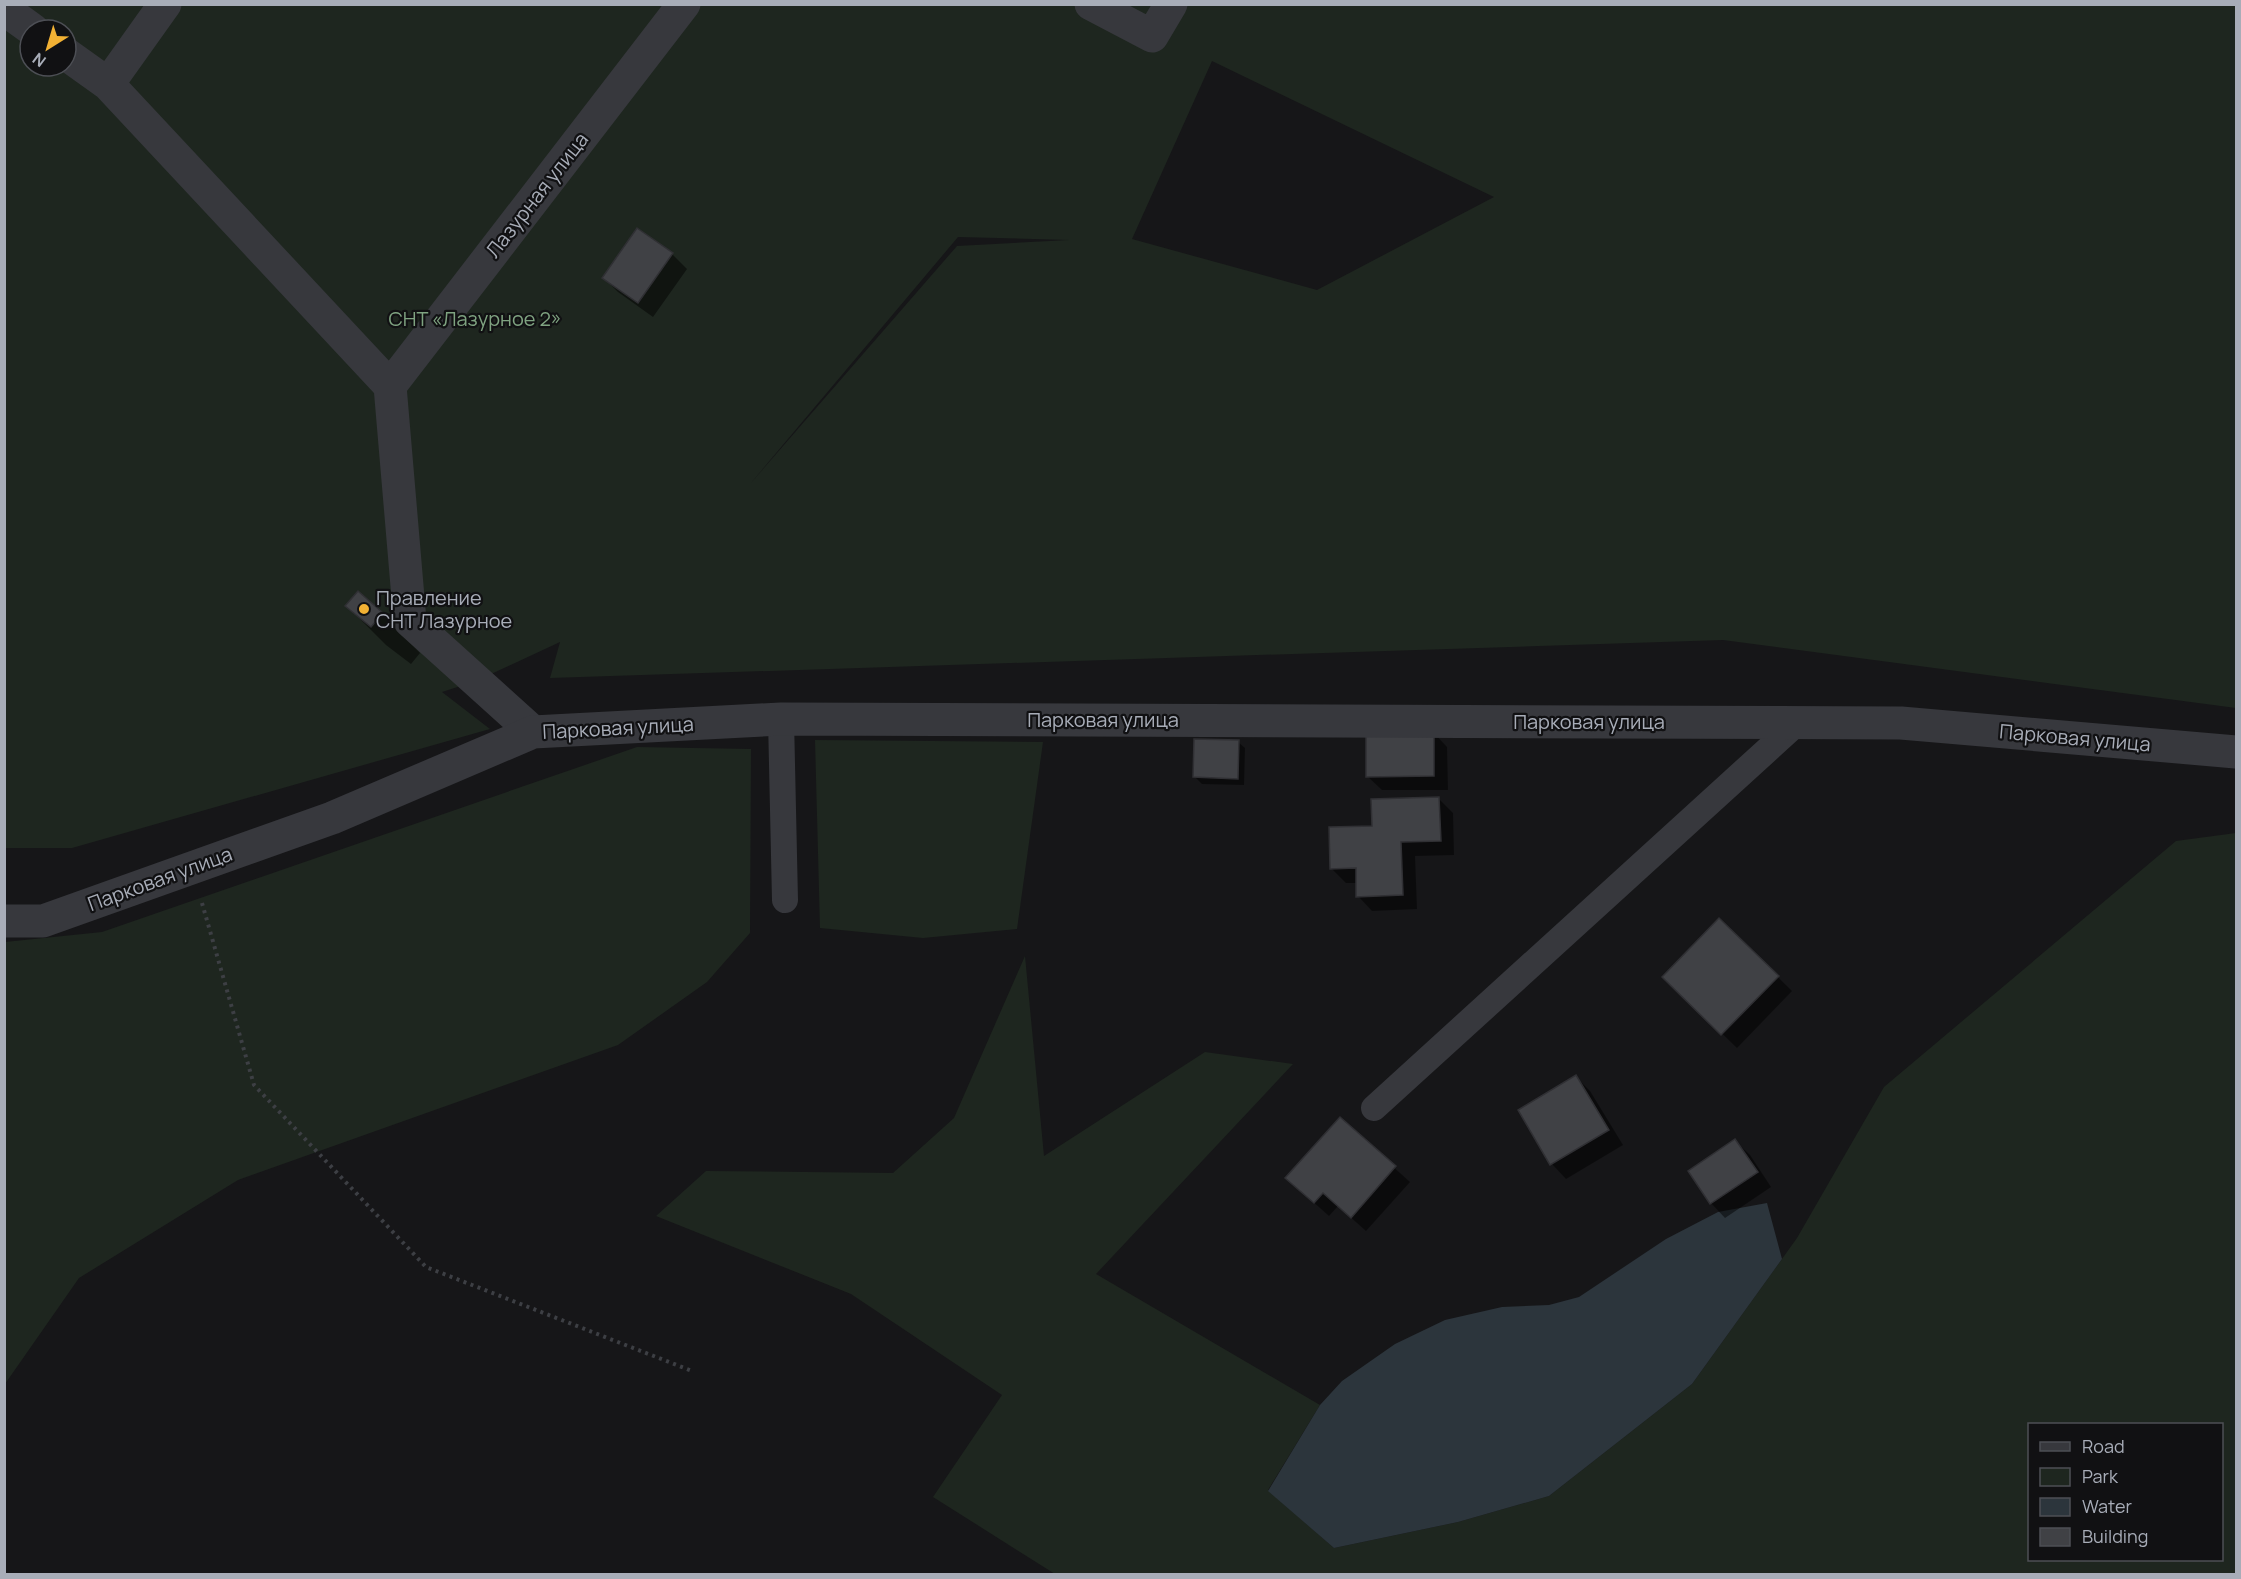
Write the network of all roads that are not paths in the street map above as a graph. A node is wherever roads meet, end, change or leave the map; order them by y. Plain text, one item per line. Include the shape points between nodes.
1 (165, 4) edge
2 (684, 4) edge
3 (1091, 4) edge
4 (1171, 4) edge
5 (4, 9) edge
6 (18, 19) edge
7 (78, 63) edge
8 (108, 84) junction
9 (390, 386) junction
10 (782, 719) junction
11 (1797, 723) junction
12 (533, 732) junction
13 (2236, 752) edge
14 (785, 900) dead end
15 (4, 921) edge
16 (1374, 1108) dead end

1 - 8 street
2 - 9 street, Лазурная улица
3 - 4 street via 1152,36
5 - 6 street
7 - 8 street
8 - 9 street
9 - 12 street via 410,621
10 - 11 street, Парковая улица
10 - 12 street, Парковая улица
10 - 14 lane
11 - 13 street, Парковая улица via 1901,723
11 - 16 lane
12 - 15 street, Парковая улица via 332,818 43,921

